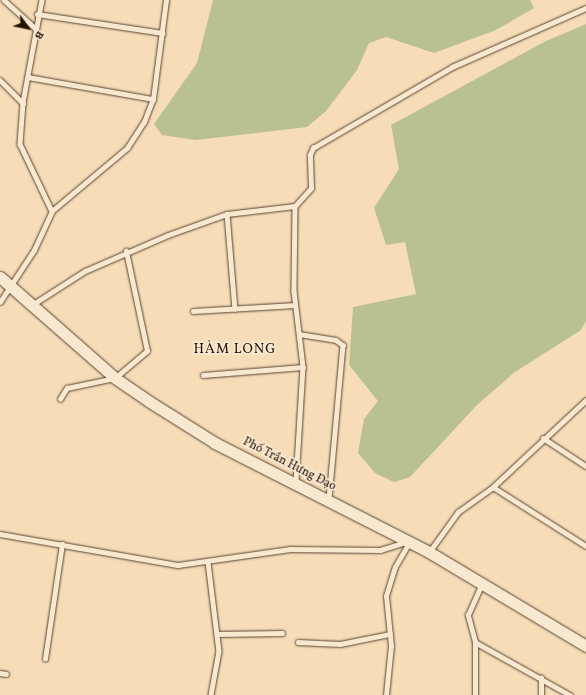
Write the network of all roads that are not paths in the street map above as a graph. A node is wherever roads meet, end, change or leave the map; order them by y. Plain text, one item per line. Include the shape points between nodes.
1 (4, 0) edge
2 (42, 0) edge
3 (166, 0) edge
4 (586, 8) edge
5 (37, 14) junction
6 (35, 28) junction
7 (162, 32) junction
8 (28, 77) junction
9 (0, 80) edge
10 (153, 99) junction
11 (23, 103) junction
12 (295, 206) junction
13 (52, 211) junction
14 (227, 214) junction
15 (126, 251) junction
16 (0, 277) edge
17 (10, 287) junction
18 (0, 302) edge
19 (32, 305) junction
20 (296, 305) junction
21 (235, 309) junction
22 (193, 311) dead end
23 (299, 334) junction
24 (304, 367) junction
25 (202, 375) dead end
26 (115, 378) junction
27 (60, 399) dead end
28 (586, 400) edge
29 (543, 438) junction
30 (586, 466) edge
31 (296, 482) junction
32 (493, 486) junction
33 (329, 500) junction
34 (0, 534) edge
35 (410, 541) junction
36 (62, 544) junction
37 (586, 546) edge
38 (429, 552) junction
39 (208, 562) junction
40 (482, 584) junction
41 (282, 633) dead end
42 (218, 634) junction
43 (390, 634) junction
44 (298, 642) dead end
45 (475, 642) junction
46 (586, 646) edge
47 (44, 659) dead end
48 (0, 673) edge
49 (6, 674) dead end
50 (541, 678) junction
51 (211, 695) edge
52 (386, 695) edge
53 (475, 695) edge
54 (541, 695) edge
55 (570, 695) edge

1 - 6 lane
2 - 5 lane
3 - 7 lane
4 - 12 lane via 452,67 313,148 310,155 311,188
5 - 6 lane
5 - 7 lane
6 - 8 lane
7 - 10 lane
8 - 10 lane
8 - 11 lane
9 - 11 lane
10 - 13 lane via 144,122 127,148
11 - 13 lane via 20,144
12 - 14 lane
12 - 20 lane
13 - 17 lane via 34,250
14 - 15 lane
14 - 21 lane
15 - 19 lane via 85,271
15 - 26 lane via 148,349
16 - 17 street, Phố Trần Hưng Đạo
17 - 18 lane
17 - 19 street, Phố Trần Hưng Đạo
19 - 26 street, Phố Trần Hưng Đạo
20 - 21 lane
20 - 23 lane
21 - 22 lane
23 - 24 lane
23 - 33 lane via 336,340 343,345
24 - 25 lane
24 - 31 lane
26 - 27 lane via 67,388
26 - 31 street, Phố Trần Hưng Đạo via 216,442
28 - 29 lane
29 - 30 lane
29 - 32 lane
31 - 33 street, Phố Trần Hưng Đạo
32 - 37 lane
32 - 38 lane via 458,512
33 - 35 street, Phố Trần Hưng Đạo
34 - 36 lane
35 - 38 street, Phố Trần Hưng Đạo
35 - 39 lane via 380,550 297,548
35 - 43 lane via 395,567 386,596
36 - 39 lane via 178,565
36 - 47 lane
38 - 40 street, Phố Trần Hưng Đạo
39 - 42 lane
40 - 45 lane via 468,615
40 - 46 street, Phố Trần Hưng Đạo
41 - 42 lane
42 - 51 lane via 219,651
43 - 44 lane via 340,644
43 - 52 lane
45 - 50 lane
45 - 53 lane
48 - 49 lane
50 - 54 lane
50 - 55 lane

